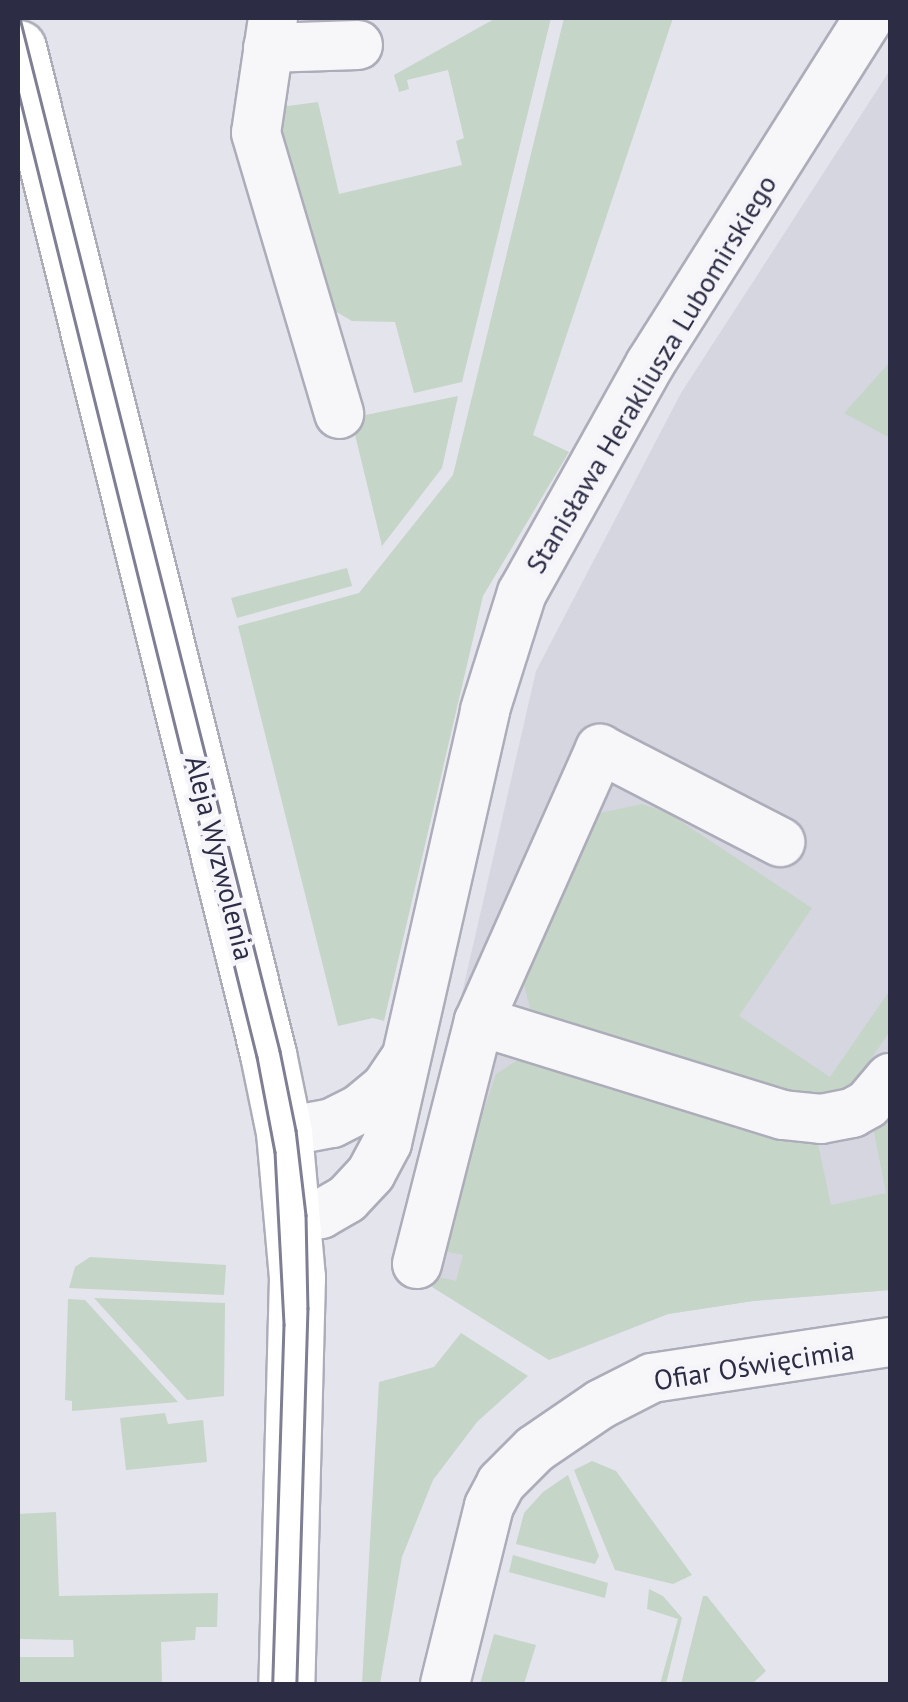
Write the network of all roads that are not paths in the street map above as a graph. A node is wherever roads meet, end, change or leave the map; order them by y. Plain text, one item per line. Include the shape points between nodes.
1 (869, 18) edge
2 (271, 33) edge
3 (358, 45) dead end
4 (21, 73) edge
5 (339, 414) dead end
6 (780, 842) dead end
7 (479, 1021) junction
8 (411, 1043) junction
9 (890, 1078) edge
10 (284, 1132) junction
11 (294, 1217) junction
12 (417, 1264) dead end
13 (890, 1342) edge
14 (286, 1684) edge
15 (445, 1684) edge

1 - 8 street, Stanisława Herakliusza Lubomirskiego via 650,364 522,592 485,710
2 - 3 street
2 - 5 street via 256,133
4 - 10 street, Aleja Wyzwolenia
6 - 7 street via 600,749
7 - 9 street via 783,1115 852,1114
7 - 12 street
8 - 10 street, Stanisława Herakliusza Lubomirskiego via 396,1075 366,1104 332,1123
8 - 11 street, Stanisława Herakliusza Lubomirskiego via 386,1142 371,1174 332,1209
10 - 11 street, Aleja Wyzwolenia
11 - 14 street, Aleja Wyzwolenia
13 - 15 street, Ofiar Oświęcimia via 652,1378 545,1442 492,1498

